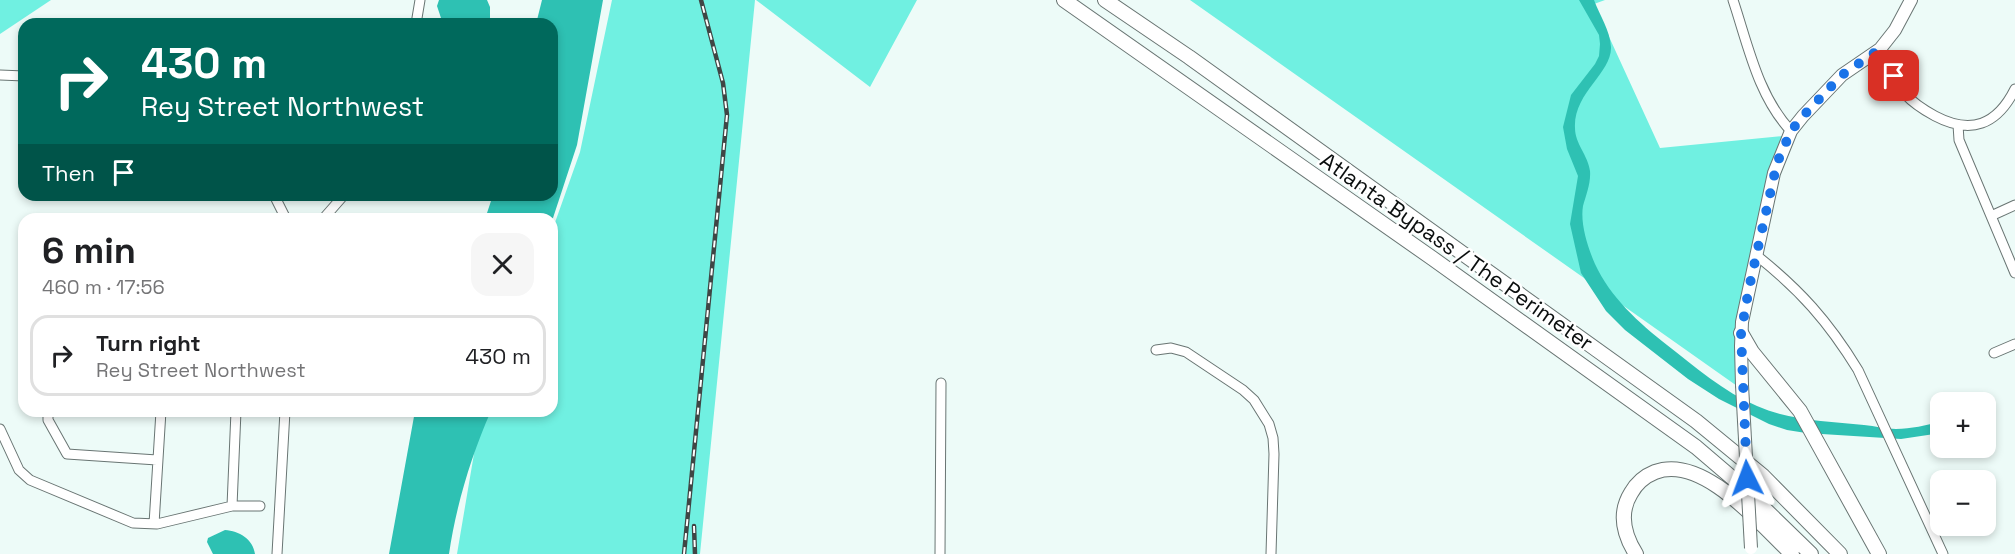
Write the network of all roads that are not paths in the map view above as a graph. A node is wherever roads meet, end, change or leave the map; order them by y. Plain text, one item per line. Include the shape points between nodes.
1 (420, 0) edge
2 (1065, 0) edge
3 (1105, 0) edge
4 (1733, 0) edge
5 (1911, 0) edge
6 (417, 18) edge
7 (1880, 49) junction
8 (0, 75) edge
9 (18, 76) edge
10 (2015, 89) edge
11 (1958, 125) junction
12 (1791, 131) junction
13 (339, 201) edge
14 (2015, 205) edge
15 (328, 213) edge
16 (1991, 216) junction
17 (1756, 255) junction
18 (2015, 273) edge
19 (1741, 333) junction
20 (2015, 344) edge
21 (1156, 350) dead end
22 (1994, 353) dead end
23 (941, 383) dead end
24 (48, 417) edge
25 (161, 417) edge
26 (236, 417) edge
27 (285, 417) edge
28 (0, 429) edge
29 (157, 460) junction
30 (232, 506) junction
31 (260, 506) dead end
32 (154, 524) junction
33 (1751, 551) edge
34 (277, 554) edge
35 (940, 554) edge
36 (1271, 554) edge
37 (1636, 554) edge
38 (1792, 554) edge
39 (1811, 554) edge
40 (1840, 554) edge
41 (1879, 554) edge
42 (1943, 554) edge

1 - 6 street
2 - 39 highway, Atlanta Bypass / The Perimeter via 1686,440 1737,482
3 - 40 highway, Atlanta Bypass / The Perimeter via 1696,421 1763,476
4 - 12 street via 1766,98
5 - 7 main road
7 - 11 street via 1907,96 1933,115
7 - 12 main road via 1842,75
8 - 9 street
10 - 11 street via 1996,116 1972,126
11 - 16 street via 1959,140
12 - 17 main road via 1774,173
13 - 15 street
14 - 16 street
16 - 18 street
17 - 19 main road
17 - 42 street via 1783,276 1824,319 1858,370
19 - 33 main road, bridge
19 - 41 highway via 1800,411
20 - 22 street
21 - 36 street via 1186,352 1243,390 1263,412 1274,453
23 - 35 street
24 - 29 street via 67,454
25 - 29 street
26 - 30 street
27 - 34 street
28 - 32 street via 19,470 30,480 133,523
29 - 32 street
30 - 31 street
30 - 32 street
37 - 38 highway via 1623,522 1630,493 1652,474 1676,469 1714,483

